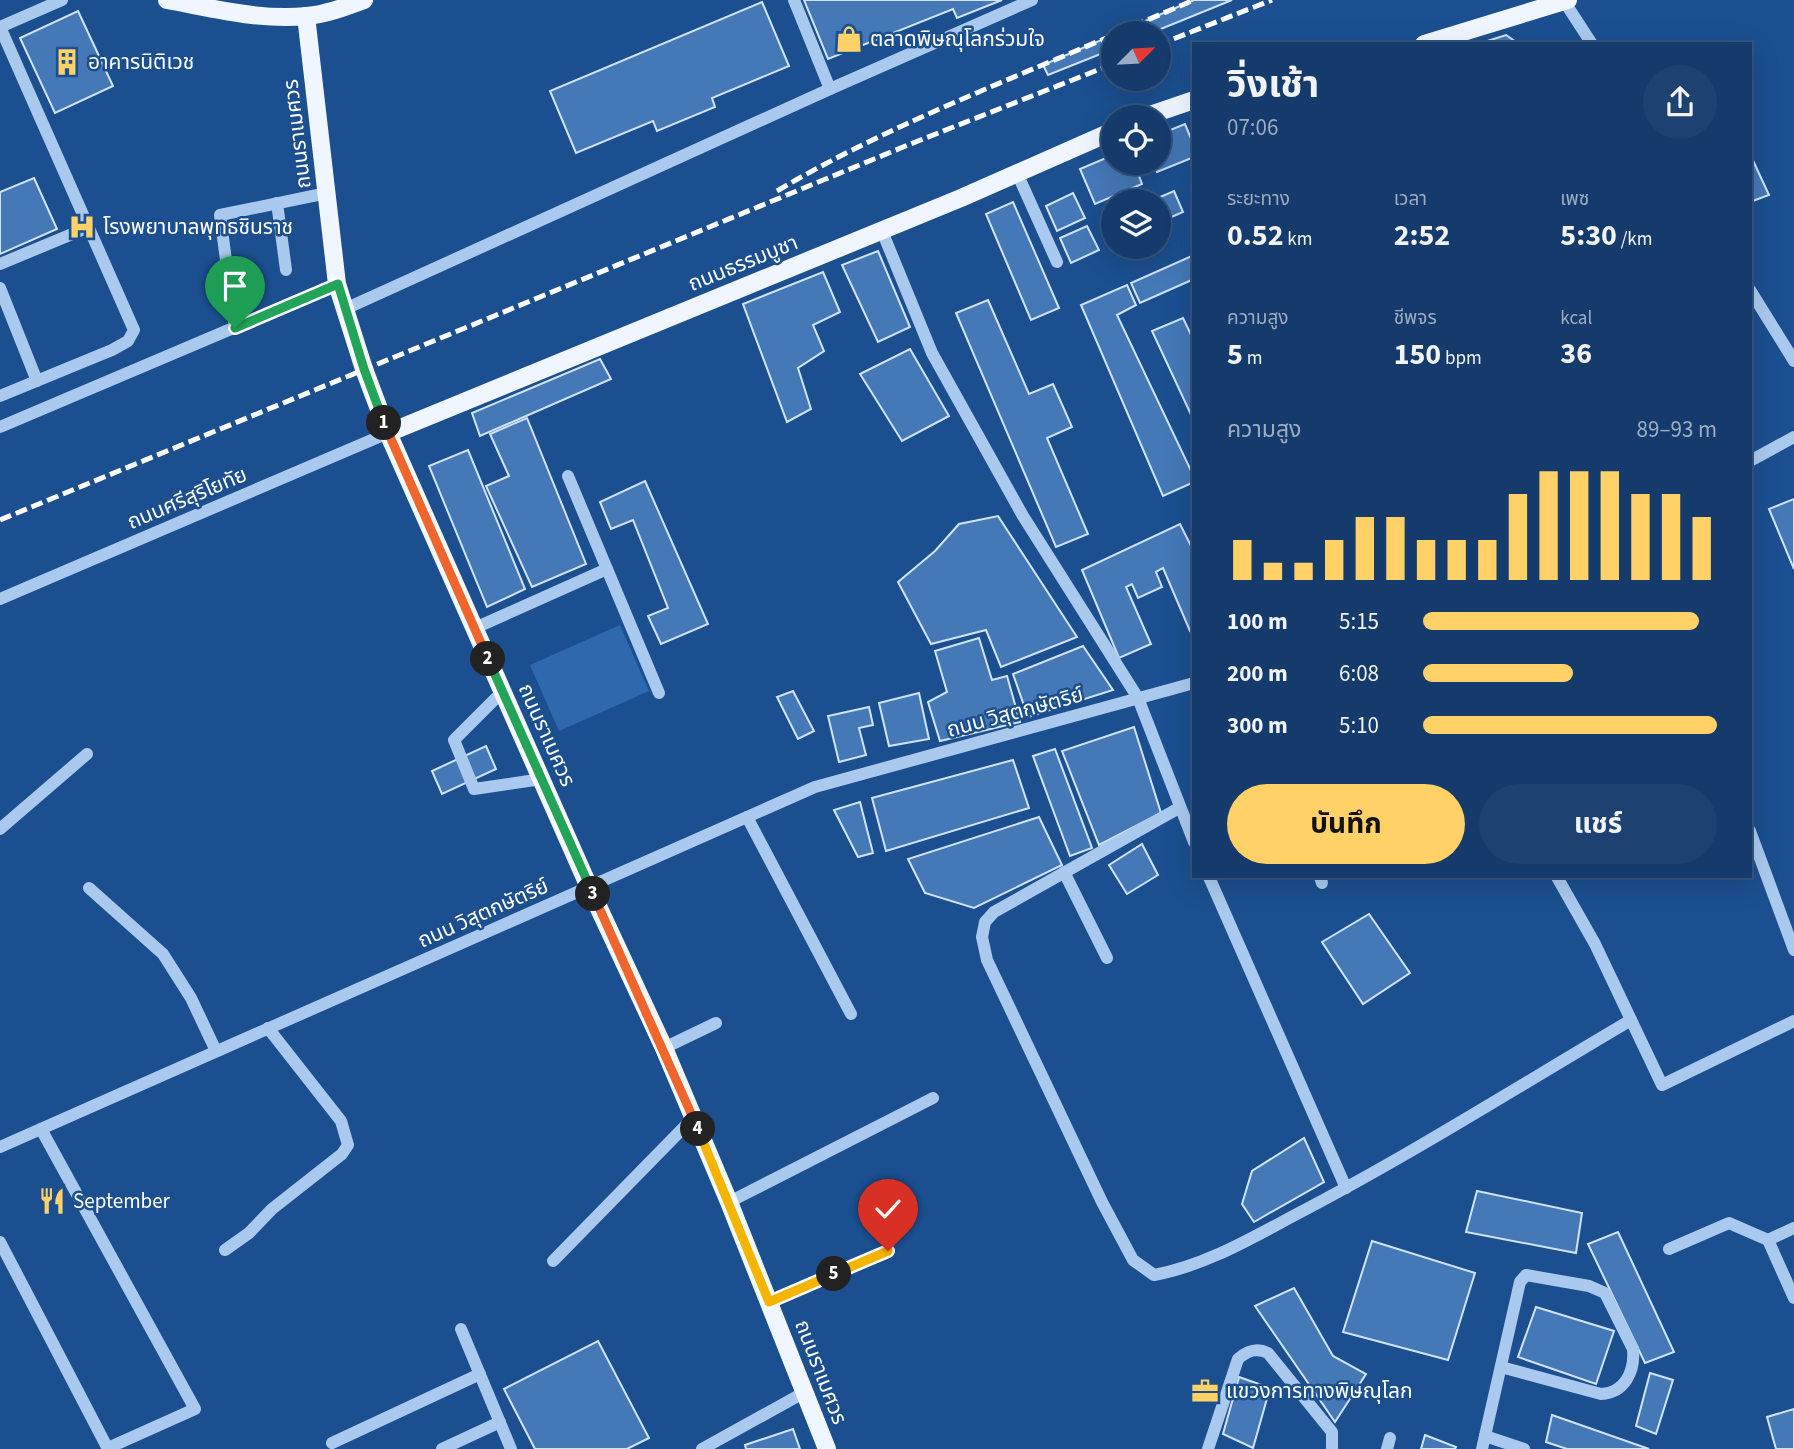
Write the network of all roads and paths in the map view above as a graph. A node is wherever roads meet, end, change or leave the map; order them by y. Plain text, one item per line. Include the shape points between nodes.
1 (62, 0) edge
2 (167, 0) edge
3 (364, 0) edge
4 (794, 0) edge
5 (1032, 0) edge
6 (1566, 1) edge
7 (306, 16) junction
8 (0, 27) edge
9 (1431, 42) edge
10 (1591, 42) edge
11 (830, 89) junction
12 (1192, 101) edge
13 (1171, 108) edge
14 (1101, 136) edge
15 (1017, 173) junction
16 (327, 193) junction
17 (276, 203) junction
18 (89, 227) junction
19 (882, 231) junction
20 (1057, 262) dead end
21 (0, 264) edge
22 (286, 270) dead end
23 (338, 284) junction
24 (0, 288) edge
25 (1752, 293) edge
26 (345, 309) junction
27 (235, 328) junction
28 (1794, 361) edge
29 (37, 381) junction
30 (0, 396) edge
31 (0, 427) edge
32 (388, 433) junction
33 (1794, 437) edge
34 (1752, 460) edge
35 (568, 476) dead end
36 (607, 569) junction
37 (0, 598) edge
38 (475, 628) junction
39 (1192, 684) edge
40 (503, 691) junction
41 (659, 693) dead end
42 (1138, 698) junction
43 (87, 754) dead end
44 (542, 779) junction
45 (1179, 808) junction
46 (747, 817) junction
47 (0, 830) edge
48 (1752, 836) edge
49 (1192, 837) edge
50 (1064, 872) junction
51 (1209, 878) edge
52 (1558, 878) edge
53 (589, 887) junction
54 (89, 888) dead end
55 (1794, 950) edge
56 (1107, 958) dead end
57 (851, 1014) dead end
58 (1631, 1020) junction
59 (1794, 1021) edge
60 (716, 1023) dead end
61 (268, 1028) junction
62 (664, 1048) junction
63 (216, 1051) junction
64 (933, 1098) dead end
65 (694, 1117) junction
66 (41, 1129) junction
67 (0, 1147) edge
68 (1346, 1188) junction
69 (729, 1202) junction
70 (1794, 1228) edge
71 (1768, 1240) junction
72 (1669, 1249) dead end
73 (2, 1250) edge
74 (225, 1250) dead end
75 (888, 1251) dead end
76 (553, 1261) dead end
77 (1794, 1298) edge
78 (769, 1302) junction
79 (461, 1329) dead end
80 (1501, 1367) junction
81 (480, 1374) junction
82 (805, 1392) junction
83 (500, 1422) junction
84 (332, 1443) dead end
85 (1484, 1443) edge
86 (108, 1449) edge
87 (442, 1449) edge
88 (511, 1449) edge
89 (702, 1449) edge
90 (827, 1449) edge
91 (1208, 1449) edge
92 (1332, 1449) edge
93 (1524, 1449) edge

1 - 8 street
2 - 7 main road via 257,15
3 - 7 main road
4 - 11 street
5 - 11 street
6 - 9 main road
6 - 10 street
7 - 16 main road, ถนนราเมศวร
8 - 18 street
11 - 26 street
12 - 13 main road
14 - 15 main road, ถนนธรรมบูชา
15 - 19 main road, ถนนธรรมบูชา
15 - 20 street
16 - 17 street
16 - 23 main road, ถนนราเมศวร
17 - 22 street
17 - 27 street via 220,215
18 - 21 street
18 - 29 street via 133,326 132,335 112,349
19 - 32 main road, ถนนธรรมบูชา
19 - 42 street via 932,353 1023,516
23 - 26 main road, ถนนราเมศวร
23 - 27 street
24 - 29 street
25 - 28 street
26 - 32 main road, ถนนราเมศวร
27 - 31 street
29 - 30 street
32 - 37 street, ถนนศรีสุริโยทัย
32 - 38 main road, ถนนราเมศวร
33 - 34 street
35 - 36 street
36 - 38 street
36 - 41 street
38 - 40 main road, ถนนราเมศวร
39 - 42 street, ถนน วิสุตกษัตริย์
40 - 44 main road, ถนนราเมศวร
40 - 44 street via 454,740 474,789
42 - 45 street
42 - 46 street, ถนน วิสุตกษัตริย์ via 815,787
43 - 47 street
44 - 53 main road, ถนนราเมศวร
45 - 49 street
45 - 50 street
46 - 53 street, ถนน วิสุตกษัตริย์
46 - 57 street
48 - 55 street
50 - 56 street
50 - 68 street via 994,912 985,922 982,937 1003,996 1133,1260 1154,1275 1183,1270
51 - 68 street
52 - 58 street
53 - 61 street, ถนน วิสุตกษัตริย์
53 - 62 main road, ถนนราเมศวร
54 - 63 street via 163,954
58 - 59 street via 1662,1085
58 - 68 street
60 - 62 street
61 - 63 street, ถนน วิสุตกษัตริย์
61 - 74 street via 341,1121 348,1145
62 - 65 main road, ถนนราเมศวร
63 - 66 street, ถนน วิสุตกษัตริย์
64 - 69 street
65 - 69 main road, ถนนราเมศวร
65 - 76 street
66 - 67 street, ถนน วิสุตกษัตริย์
66 - 86 street via 195,1409
69 - 78 main road, ถนนราเมศวร
70 - 71 street
71 - 72 street via 1729,1223
71 - 77 street
73 - 86 street
75 - 78 street
78 - 82 main road, ถนนราเมศวร
79 - 81 street
80 - 80 street via 1520,1282 1526,1275 1605,1293 1634,1357 1626,1382 1612,1394
80 - 85 street
81 - 83 street
81 - 84 street
82 - 89 street
82 - 90 main road, ถนนราเมศวร
83 - 87 street
83 - 88 street
85 - 93 street
91 - 92 street via 1238,1359 1251,1350 1268,1353 1332,1432

